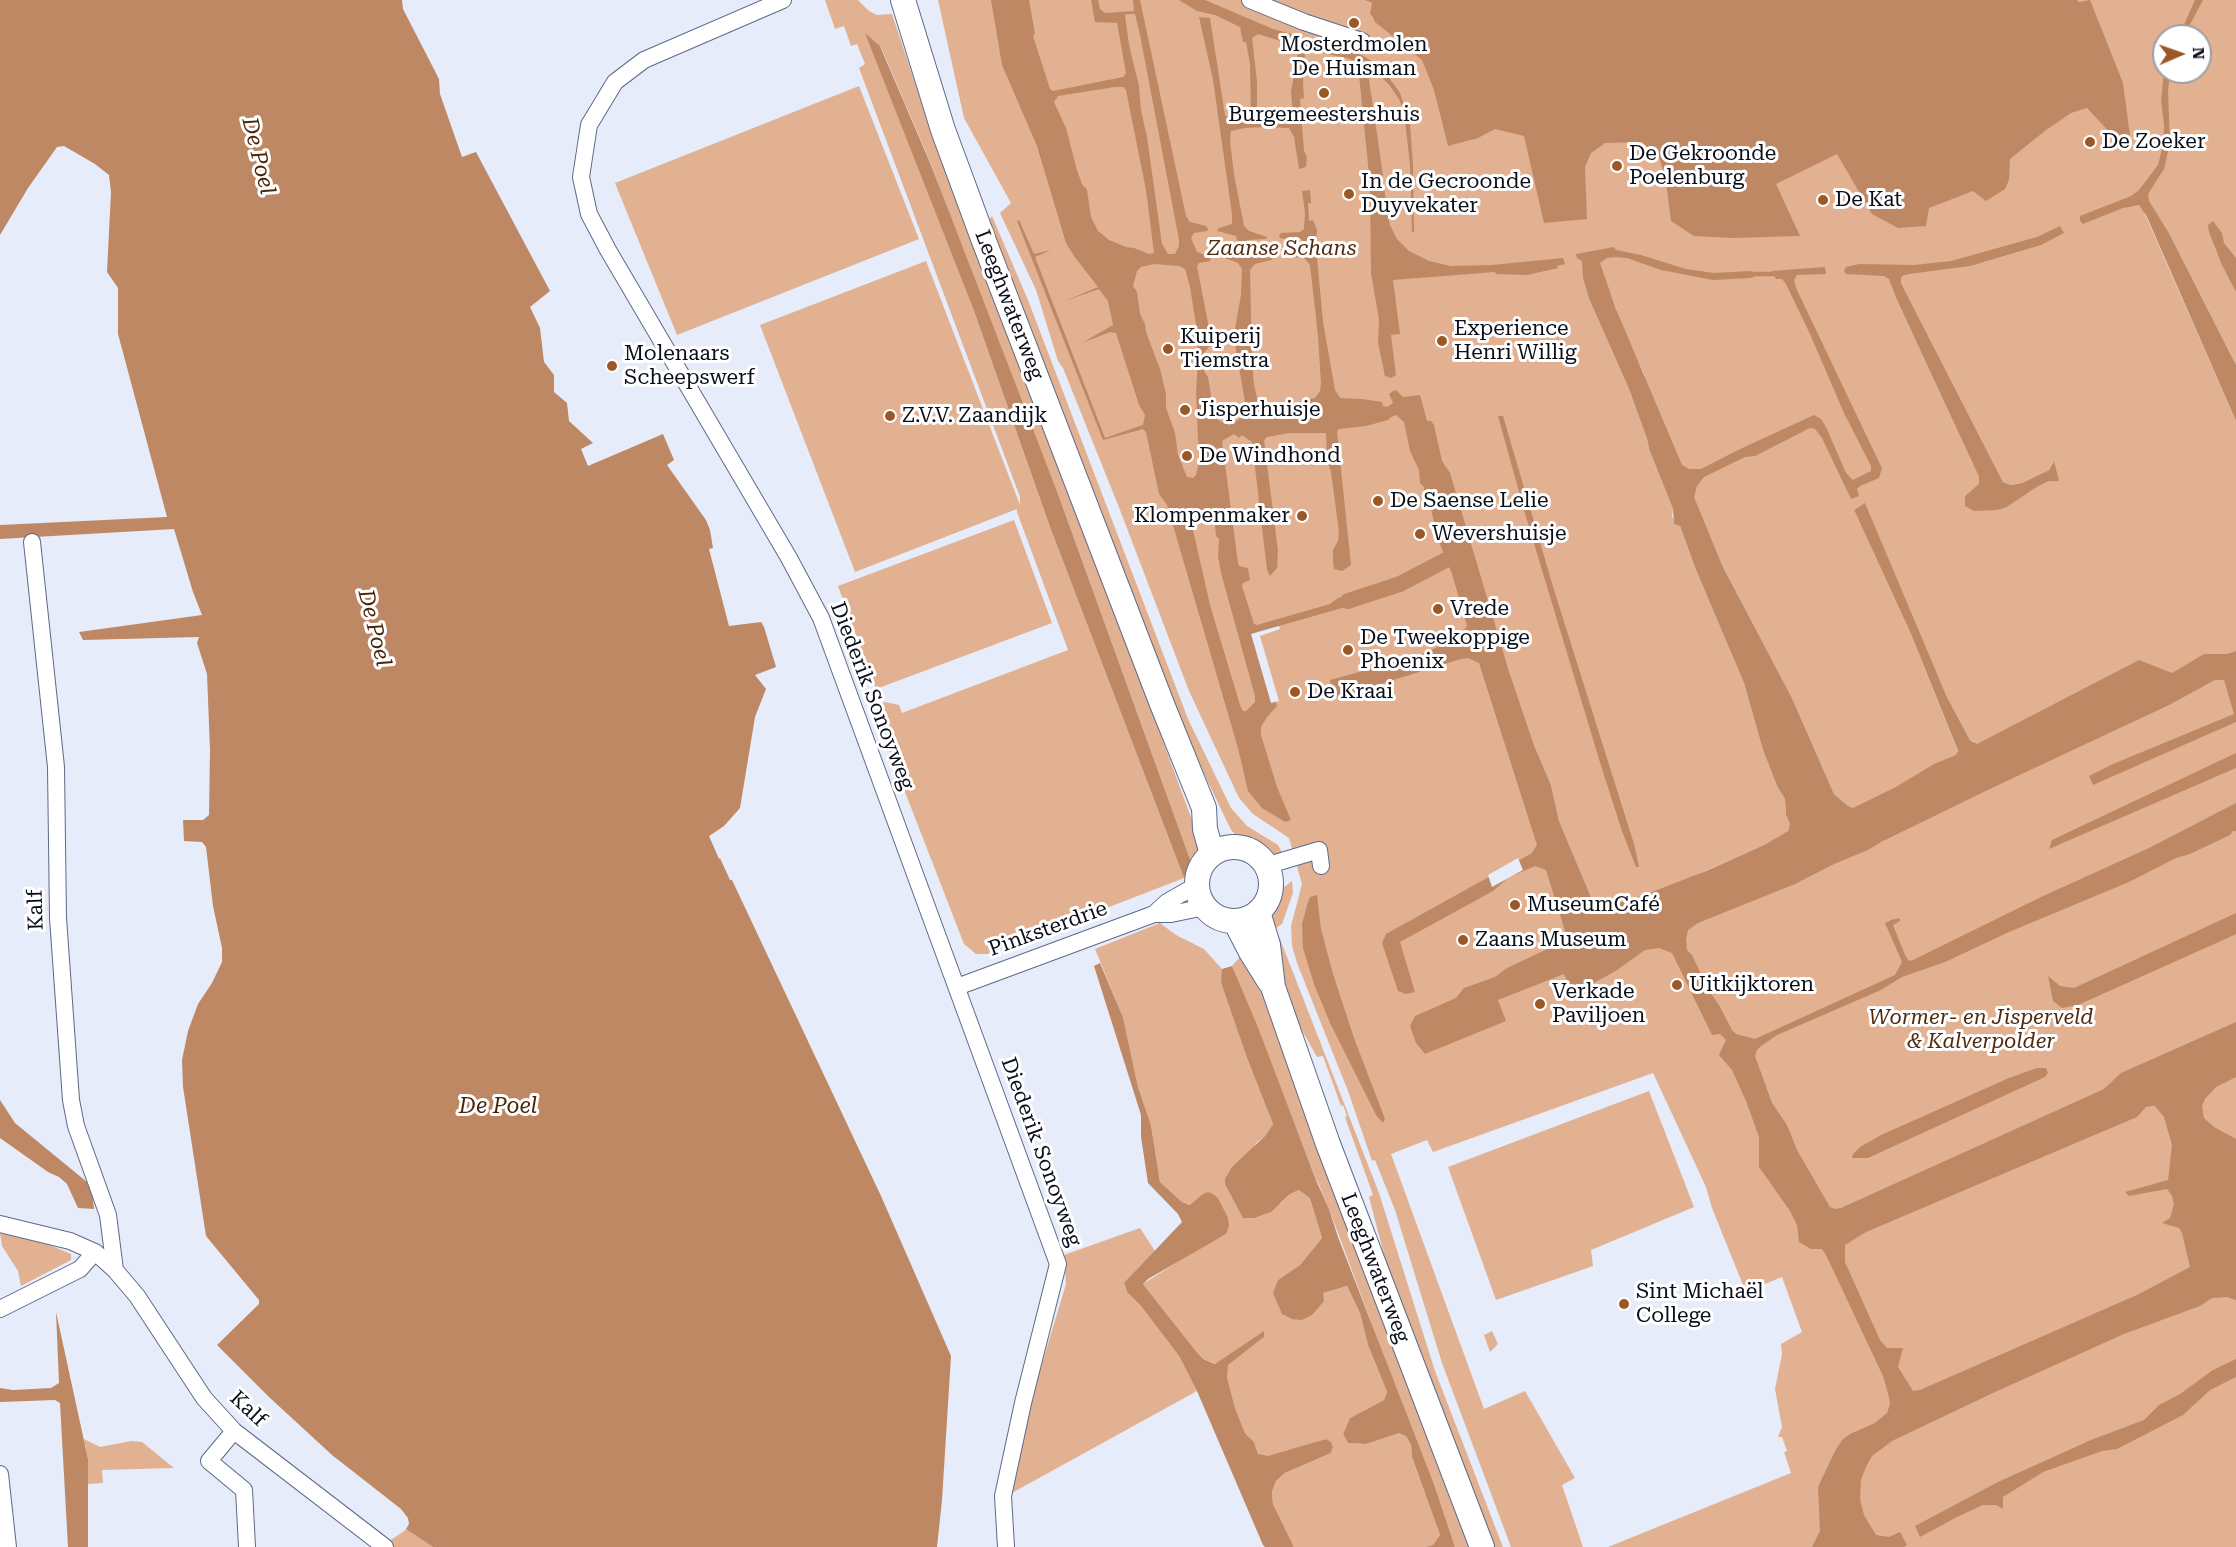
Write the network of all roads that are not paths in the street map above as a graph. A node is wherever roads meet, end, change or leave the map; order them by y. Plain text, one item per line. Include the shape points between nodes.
1 (783, 0) edge
2 (903, 0) edge
3 (1250, 0) edge
4 (1362, 42) dead end
5 (32, 542) dead end
6 (1223, 850) junction
7 (1320, 858) dead end
8 (1264, 864) junction
9 (1201, 896) junction
10 (1258, 912) junction
11 (1154, 914) junction
12 (1235, 921) junction
13 (957, 987) junction
14 (1273, 987) junction
15 (0, 1224) edge
16 (95, 1252) junction
17 (115, 1270) junction
18 (0, 1309) edge
19 (234, 1431) junction
20 (0, 1474) edge
21 (8, 1547) edge
22 (247, 1547) edge
23 (385, 1547) edge
24 (1006, 1547) edge
25 (1482, 1547) edge

1 - 13 street, Diederik Sonoyweg via 644,60 615,82 589,125 581,177 589,214 608,250 821,618
2 - 6 main road, Leeghwaterweg via 943,130 984,240 1157,693 1204,808 1220,822
3 - 4 street
5 - 17 street, Kalf via 56,767 58,918 71,1100 76,1126 108,1215
6 - 8 main road via 1245,849
6 - 9 main road via 1200,867
7 - 8 street
8 - 10 main road via 1270,884 1265,904
9 - 11 street, Pinksterdrie via 1171,914
9 - 11 street, Pinksterdrie via 1167,902
9 - 12 main road via 1214,915
10 - 12 main road
10 - 14 main road, Leeghwaterweg via 1268,945
11 - 13 street, Pinksterdrie
12 - 14 main road, Leeghwaterweg
13 - 24 street, Diederik Sonoyweg via 1058,1264 1003,1496
14 - 25 main road, Leeghwaterweg via 1328,1144
15 - 16 street, Kalf via 70,1241
16 - 17 street, Kalf
16 - 18 street via 80,1269
17 - 19 street, Kalf via 137,1296 204,1398
19 - 22 street via 209,1461 244,1490
19 - 23 street, Kalf
20 - 21 street

